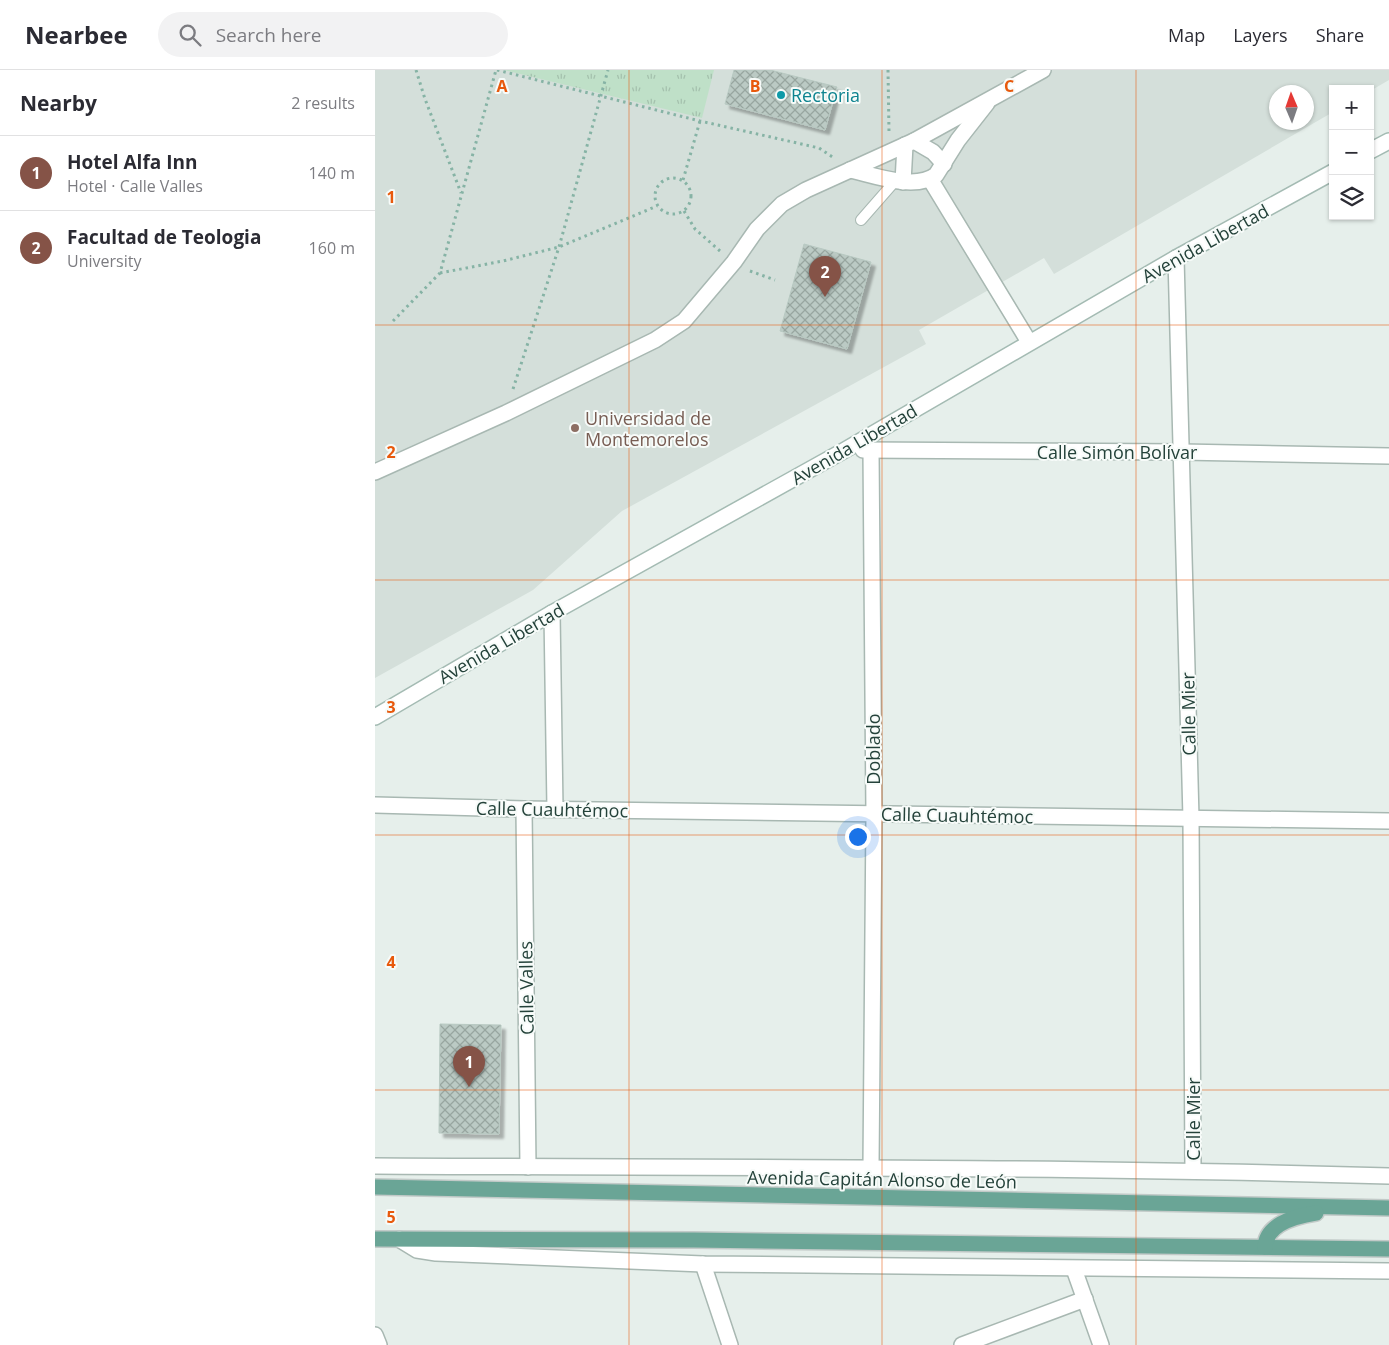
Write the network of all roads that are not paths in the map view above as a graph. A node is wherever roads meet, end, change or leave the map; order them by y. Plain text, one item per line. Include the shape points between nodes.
1 (1043, 70) edge
2 (993, 96) junction
3 (1389, 141) edge
4 (909, 143) junction
5 (1374, 149) edge
6 (944, 164) junction
7 (850, 170) junction
8 (1329, 174) edge
9 (930, 179) junction
10 (899, 181) junction
11 (861, 220) dead end
12 (1175, 258) junction
13 (1029, 342) junction
14 (845, 450) junction
15 (871, 450) junction
16 (1182, 452) junction
17 (1389, 456) edge
18 (375, 472) edge
19 (552, 613) junction
20 (375, 717) edge
21 (375, 805) edge
22 (523, 809) junction
23 (555, 809) junction
24 (874, 814) junction
25 (1191, 818) junction
26 (1389, 821) edge
27 (375, 1166) edge
28 (528, 1167) junction
29 (871, 1168) junction
30 (1193, 1171) junction
31 (1389, 1176) edge
32 (375, 1187) edge
33 (1347, 1208) junction
34 (1389, 1208) edge
35 (375, 1239) edge
36 (399, 1239) junction
37 (1265, 1247) junction
38 (1389, 1250) edge
39 (703, 1264) junction
40 (1074, 1269) junction
41 (1389, 1271) edge
42 (1085, 1299) junction
43 (375, 1335) edge
44 (379, 1345) edge
45 (730, 1345) edge
46 (962, 1345) edge
47 (1101, 1345) edge

1 - 2 street
2 - 4 street
2 - 6 street via 957,140
3 - 5 street
4 - 6 street via 933,152
4 - 7 street
4 - 10 street
6 - 9 street
7 - 10 street
7 - 18 street via 782,204 757,229 728,270 683,321 655,340
8 - 12 street, Avenida Libertad
9 - 10 street
9 - 13 street
10 - 11 lane
12 - 13 street, Avenida Libertad
12 - 16 street, Calle Mier
13 - 14 street, Avenida Libertad
14 - 15 street, Calle Simón Bolívar
14 - 19 street, Avenida Libertad
15 - 16 street, Calle Simón Bolívar
15 - 24 street, Doblado
16 - 17 street, Calle Simón Bolívar
16 - 25 street, Calle Mier
19 - 20 street, Avenida Libertad
19 - 23 street
21 - 22 street, Calle Cuauhtémoc
22 - 23 street, Calle Cuauhtémoc
22 - 28 street, Calle Valles
23 - 24 street, Calle Cuauhtémoc
24 - 25 street, Calle Cuauhtémoc
24 - 29 street, Doblado
25 - 26 street, Calle Cuauhtémoc
25 - 30 street, Calle Mier
27 - 28 street, Avenida Capitán Alonso de León
28 - 29 street, Avenida Capitán Alonso de León
29 - 30 street, Avenida Capitán Alonso de León
30 - 31 street, Avenida Capitán Alonso de León
32 - 33 main road, Avenida Capitán Alonso de León
33 - 34 main road, Avenida Capitán Alonso de León
33 - 37 main road via 1290,1219 1269,1233
35 - 36 main road
36 - 37 main road
36 - 39 street via 417,1250 436,1253
37 - 38 main road
39 - 40 street
39 - 45 street
40 - 41 street
40 - 42 street
42 - 46 street
42 - 47 street
43 - 44 street

